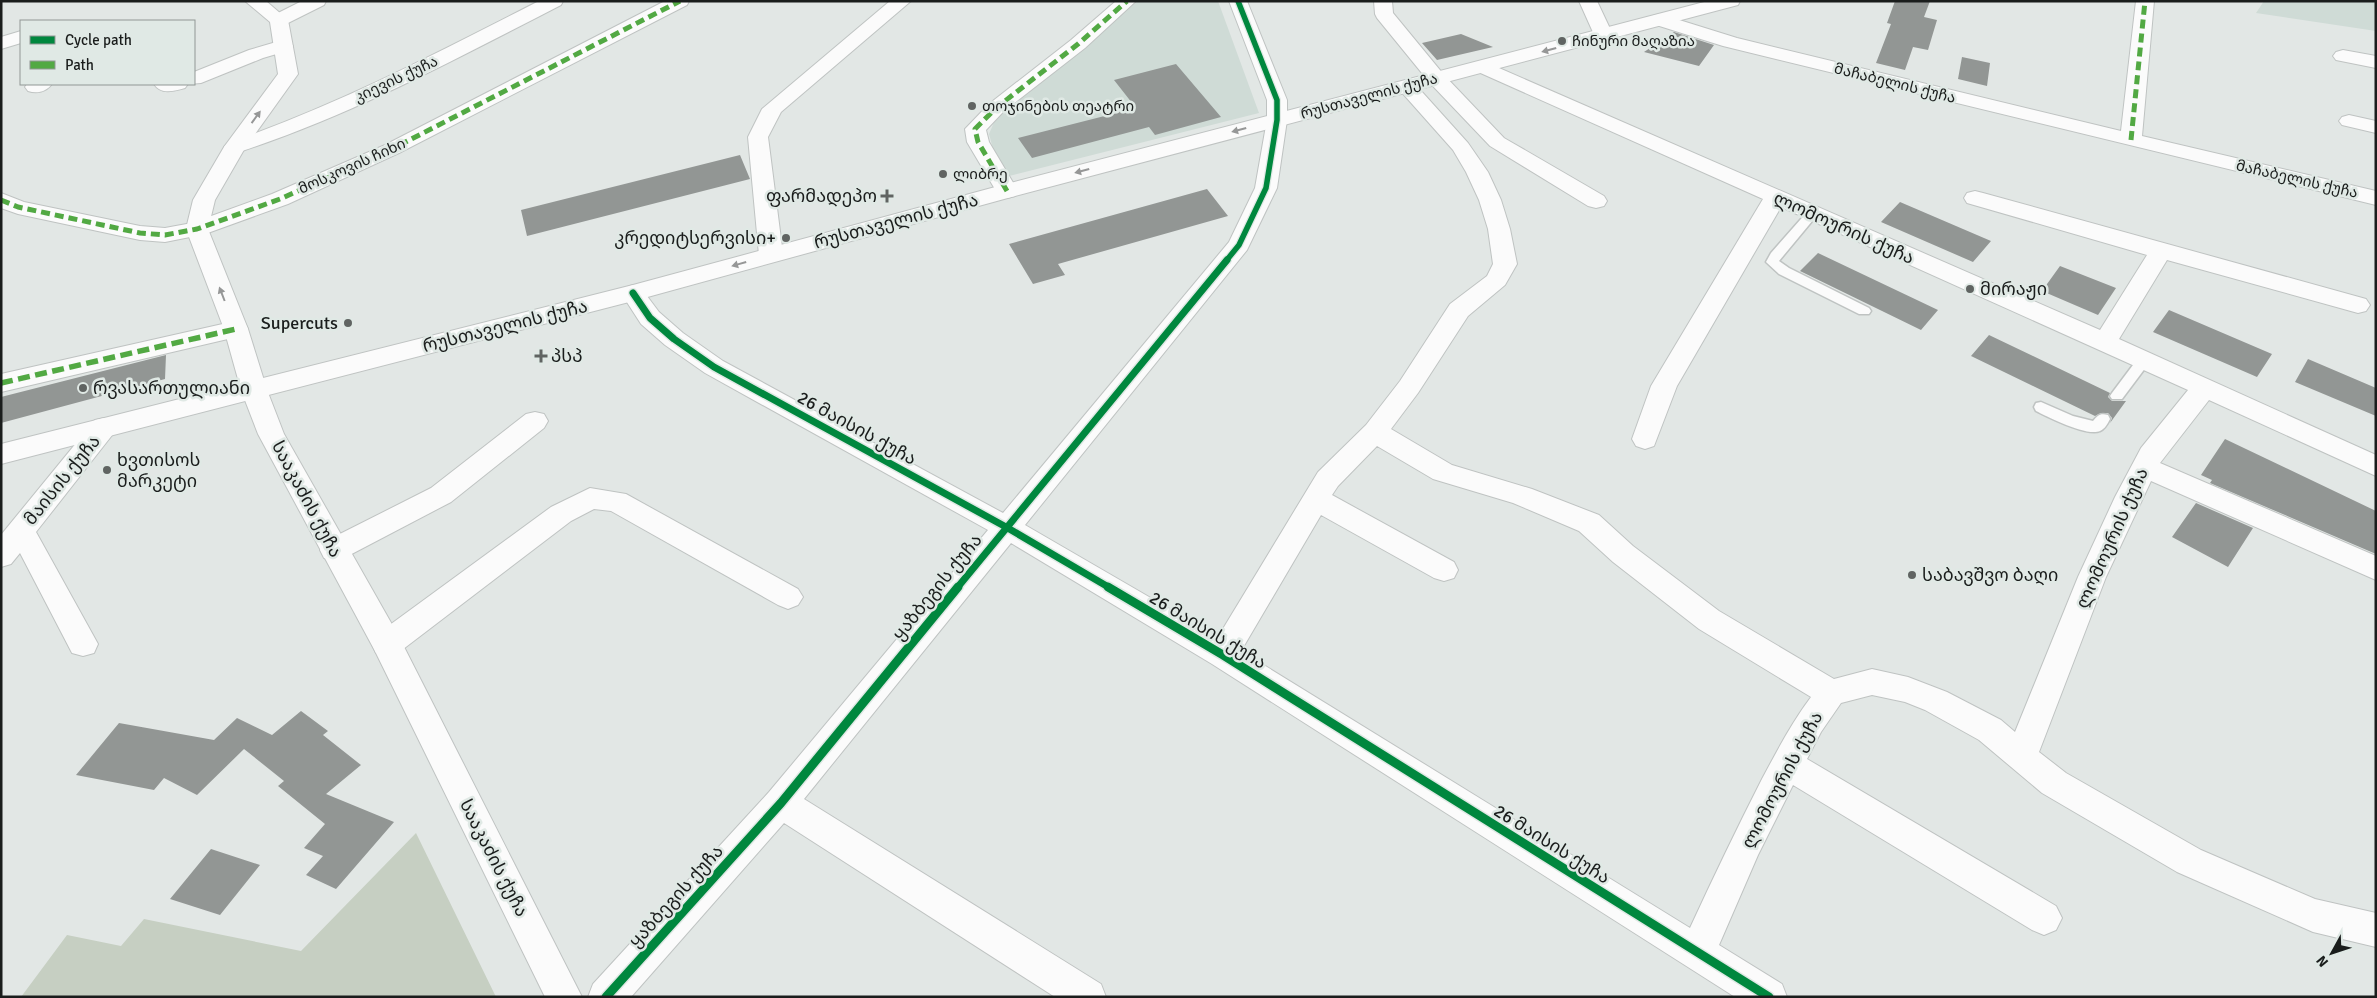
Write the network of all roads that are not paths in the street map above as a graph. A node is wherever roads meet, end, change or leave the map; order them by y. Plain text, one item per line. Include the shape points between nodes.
1 (254, 1) edge
2 (317, 1) edge
3 (554, 1) edge
4 (680, 1) edge
5 (902, 1) edge
6 (1128, 1) edge
7 (1238, 1) edge
8 (1383, 1) edge
9 (1588, 1) edge
10 (1731, 1) edge
11 (2145, 1) edge
12 (279, 20) junction
13 (1660, 20) junction
14 (1602, 35) junction
15 (20, 37) edge
16 (1, 43) edge
17 (283, 46) junction
18 (2344, 56) dead end
19 (2376, 62) edge
20 (1483, 67) junction
21 (195, 79) edge
22 (1437, 79) junction
23 (1407, 87) junction
24 (1277, 120) junction
25 (2349, 121) dead end
26 (2376, 127) edge
27 (2131, 140) junction
28 (235, 147) junction
29 (1007, 191) junction
30 (1775, 198) junction
31 (1975, 198) dead end
32 (2376, 198) edge
33 (1, 200) edge
34 (1596, 201) dead end
35 (1812, 214) junction
36 (197, 229) junction
37 (2161, 250) junction
38 (772, 254) junction
39 (633, 293) junction
40 (2358, 305) dead end
41 (1864, 311) dead end
42 (236, 329) junction
43 (2105, 342) junction
44 (2144, 360) junction
45 (1, 383) edge
46 (2204, 388) junction
47 (254, 390) junction
48 (2117, 396) dead end
49 (2041, 407) dead end
50 (2103, 419) dead end
51 (535, 422) dead end
52 (104, 427) junction
53 (1375, 432) junction
54 (1645, 439) dead end
55 (1, 454) edge
56 (2376, 466) edge
57 (2144, 467) junction
58 (1316, 499) junction
59 (1006, 527) junction
60 (22, 531) junction
61 (334, 550) junction
62 (1, 556) edge
63 (2376, 568) edge
64 (1444, 570) dead end
65 (788, 597) dead end
66 (83, 644) dead end
67 (387, 644) junction
68 (1223, 655) junction
69 (1831, 693) junction
70 (2021, 757) junction
71 (1787, 764) junction
72 (781, 803) junction
73 (2044, 918) dead end
74 (2376, 930) edge
75 (1698, 953) junction
76 (564, 997) edge
77 (606, 997) edge
78 (1088, 997) edge
79 (1769, 997) edge

1 - 12 street
2 - 12 street
3 - 28 street, კიევის ქუჩა via 381,87 300,123
4 - 36 street, მოსკოვის ჩიხი via 392,149 280,199
5 - 38 street via 772,109 758,138
6 - 29 street, რუსთაველის ქუჩა via 974,129 978,142
7 - 24 street, ყაზბეგის ქუჩა via 1277,100
8 - 22 street via 1384,14
9 - 14 street
10 - 13 street, რუსთაველის ქუჩა
11 - 27 street
12 - 17 street
13 - 14 street, რუსთაველის ქუჩა
13 - 27 street, მაჩაბელის ქუჩა via 1869,78
14 -> 20 street, რუსთაველის ქუჩა
15 - 16 street
17 - 21 street
28 -> 17 street via 288,74
18 - 19 street
20 - 22 street, რუსთაველის ქუჩა
20 - 30 street, ლომოურის ქუჩა
22 - 23 street, რუსთაველის ქუჩა
22 - 34 street via 1496,142
23 - 24 street, რუსთაველის ქუჩა
23 - 53 street, 26 მაისის ქუჩა via 1461,147 1477,172 1499,229 1505,264 1497,280 1459,310
24 -> 29 street, რუსთაველის ქუჩა
24 - 59 street, ყაზბეგის ქუჩა via 1266,188 1239,245
25 - 26 street
27 - 32 street, მაჩაბელის ქუჩა
28 - 36 street via 204,200
29 - 38 street, რუსთაველის ქუჩა
30 - 35 street, ლომოურის ქუჩა
30 - 54 street via 1664,386
31 - 37 street
33 - 36 street, მოსკოვის ჩიხი via 18,207 140,233 165,235
35 - 41 lane via 1772,262
35 - 43 street, ლომოურის ქუჩა
42 -> 36 street, სააკაძის ქუჩა
37 - 40 street
37 - 43 street
38 -> 39 street, რუსთაველის ქუჩა
39 - 47 street, რუსთაველის ქუჩა
39 - 59 street, 26 მაისის ქუჩა via 650,318 714,367
42 - 45 street
42 - 47 street, სააკაძის ქუჩა
43 - 44 street, ლომოურის ქუჩა
44 - 46 street, ლომოურის ქუჩა
44 - 48 lane
46 - 56 street, ლომოურის ქუჩა
46 - 57 street, ლომოურის ქუჩა
47 - 52 street, რუსთაველის ქუჩა
47 - 61 street, სააკაძის ქუჩა via 271,434
49 - 50 lane via 2083,426 2097,427
51 - 61 street via 441,494
52 - 55 street, რუსთაველის ქუჩა
52 - 60 street, მაისის ქუჩა
53 - 58 street, 26 მაისის ქუჩა via 1328,480
53 - 69 street via 1443,472 1522,496 1589,523 1623,554 1709,620
57 - 63 street
57 - 70 street, ლომოურის ქუჩა via 2092,577
58 - 64 street
58 - 68 street, 26 მაისის ქუჩა
59 - 68 street, 26 მაისის ქუჩა
59 - 72 street, ყაზბეგის ქუჩა
60 - 62 street, მაისის ქუჩა
60 - 66 street
61 - 67 street, სააკაძის ქუჩა
65 - 67 street via 616,501 590,498 561,514
67 - 76 street, სააკაძის ქუჩა
68 - 75 street, 26 მაისის ქუჩა
69 - 70 street, ლომოურის ქუჩა via 1872,682 1899,687 1936,701 1990,730
69 - 71 street, ლომოურის ქუჩა via 1810,722
70 - 74 street, ლომოურის ქუჩა via 2054,783 2189,861 2313,915
71 - 73 street
71 - 75 street, ლომოურის ქუჩა via 1745,846
72 - 77 street, ყაზბეგის ქუჩა
72 - 78 street
75 - 79 street, 26 მაისის ქუჩა

